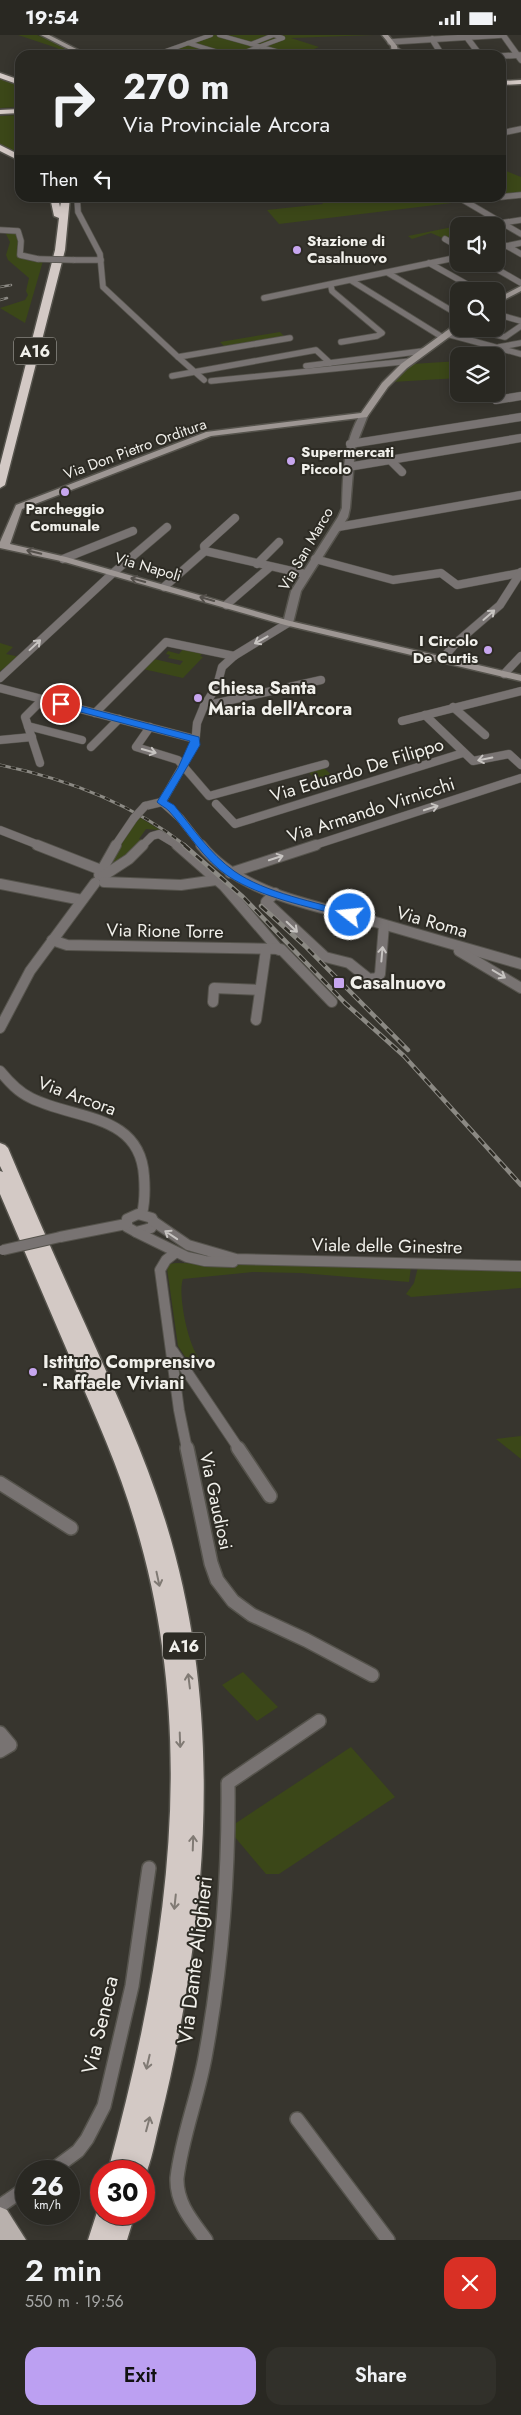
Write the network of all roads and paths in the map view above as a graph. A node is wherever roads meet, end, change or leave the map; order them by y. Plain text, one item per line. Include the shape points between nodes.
1 (42, 35) edge
2 (211, 35) edge
3 (219, 35) edge
4 (274, 35) edge
5 (385, 35) edge
6 (503, 35) edge
7 (466, 36) edge
8 (432, 39) junction
9 (390, 42) junction
10 (188, 43) junction
11 (250, 44) junction
12 (260, 47) junction
13 (75, 50) edge
14 (169, 50) edge
15 (211, 50) edge
16 (251, 50) edge
17 (271, 50) edge
18 (394, 50) edge
19 (439, 50) edge
20 (476, 50) edge
21 (506, 56) edge
22 (520, 56) edge
23 (0, 75) edge
24 (15, 80) edge
25 (521, 83) edge
26 (506, 84) edge
27 (15, 111) edge
28 (0, 112) edge
29 (521, 129) edge
30 (506, 132) edge
31 (0, 148) edge
32 (15, 156) edge
33 (521, 195) edge
34 (506, 196) edge
35 (57, 202) edge
36 (62, 202) edge
37 (65, 202) edge
38 (77, 202) edge
39 (466, 202) edge
40 (61, 216) junction
41 (491, 217) edge
42 (521, 219) edge
43 (505, 222) edge
44 (505, 225) edge
45 (0, 230) edge
46 (521, 234) edge
47 (445, 239) dead end
48 (450, 242) edge
49 (521, 243) edge
50 (507, 246) joint
51 (521, 254) edge
52 (450, 259) edge
53 (101, 260) junction
54 (429, 263) junction
55 (502, 272) edge
56 (388, 273) junction
57 (352, 281) junction
58 (463, 282) edge
59 (521, 283) edge
60 (331, 286) junction
61 (521, 288) edge
62 (505, 297) edge
63 (264, 299) dead end
64 (450, 310) edge
65 (505, 317) edge
66 (521, 321) edge
67 (521, 326) edge
68 (450, 331) edge
69 (444, 335) junction
70 (505, 337) edge
71 (295, 342) junction
72 (341, 342) dead end
73 (521, 343) edge
74 (492, 347) edge
75 (501, 347) edge
76 (505, 350) edge
77 (423, 351) junction
78 (521, 354) edge
79 (178, 357) junction
80 (411, 361) junction
81 (330, 363) junction
82 (283, 369) dead end
83 (193, 371) junction
84 (172, 376) dead end
85 (521, 396) edge
86 (505, 399) edge
87 (364, 415) junction
88 (521, 417) edge
89 (521, 438) edge
90 (350, 444) junction
91 (0, 456) edge
92 (390, 460) junction
93 (348, 467) junction
94 (402, 472) dead end
95 (0, 485) edge
96 (521, 495) edge
97 (236, 518) dead end
98 (167, 527) dead end
99 (338, 527) junction
100 (133, 531) dead end
101 (279, 542) dead end
102 (3, 545) edge
103 (205, 551) junction
104 (63, 559) junction
105 (315, 559) junction
106 (257, 563) junction
107 (270, 567) junction
108 (113, 573) junction
109 (521, 573) edge
110 (306, 574) junction
111 (517, 585) edge
112 (164, 587) junction
113 (226, 605) junction
114 (288, 623) junction
115 (234, 656) junction
116 (521, 656) edge
117 (441, 660) junction
118 (504, 674) junction
119 (0, 678) edge
120 (521, 679) edge
121 (321, 680) dead end
122 (0, 688) edge
123 (521, 691) edge
124 (44, 699) junction
125 (204, 706) junction
126 (453, 707) junction
127 (95, 713) junction
128 (425, 715) junction
129 (119, 719) junction
130 (402, 721) dead end
131 (28, 726) junction
132 (150, 727) junction
133 (485, 735) dead end
134 (32, 737) junction
135 (195, 739) junction
136 (82, 740) dead end
137 (0, 741) edge
138 (91, 747) dead end
139 (463, 753) junction
140 (40, 763) dead end
141 (325, 765) dead end
142 (521, 765) edge
143 (184, 766) junction
144 (521, 778) edge
145 (162, 802) junction
146 (216, 804) dead end
147 (0, 831) edge
148 (230, 873) junction
149 (100, 877) junction
150 (216, 880) junction
151 (0, 884) edge
152 (275, 893) junction
153 (82, 900) junction
154 (384, 925) junction
155 (52, 939) junction
156 (447, 944) junction
157 (266, 950) junction
158 (278, 950) junction
159 (490, 955) junction
160 (481, 964) junction
161 (521, 964) edge
162 (520, 986) edge
163 (260, 990) junction
164 (213, 1002) dead end
165 (332, 1002) dead end
166 (256, 1020) dead end
167 (2, 1024) edge
168 (0, 1071) edge
169 (0, 1148) edge
170 (0, 1176) edge
171 (142, 1214) junction
172 (153, 1221) junction
173 (126, 1224) junction
174 (136, 1232) junction
175 (2, 1250) edge
176 (175, 1253) junction
177 (253, 1261) junction
178 (521, 1266) edge
179 (171, 1348) junction
180 (0, 1483) edge
181 (270, 1496) dead end
182 (71, 1528) dead end
183 (372, 1675) dead end
184 (318, 1721) dead end
185 (0, 1733) edge
186 (0, 1751) edge
187 (149, 1868) dead end
188 (297, 2119) dead end
189 (66, 2160) edge
190 (122, 2160) edge
191 (139, 2160) edge
192 (15, 2196) edge
193 (0, 2206) edge
194 (0, 2216) edge
195 (104, 2225) edge
196 (121, 2225) edge
197 (0, 2233) edge
198 (4, 2240) edge
199 (16, 2240) edge
200 (99, 2240) edge
201 (116, 2240) edge
202 (206, 2240) edge
203 (388, 2240) edge

1 - 13 main road
2 - 10 street
3 - 11 street
4 - 11 street
4 - 12 street via 283,38
5 - 9 main road
6 - 7 street
6 - 22 street
7 - 8 street
7 - 20 street
8 - 9 street
8 - 19 street
9 - 18 main road
10 - 14 street
10 - 15 street
11 - 12 street
12 - 16 street
12 - 17 street
21 - 22 street
23 - 24 highway
25 - 26 highway
27 - 28 highway
29 - 30 street
31 - 32 highway
33 - 34 street
35 - 40 highway
36 - 40 highway
37 - 40 highway
38 - 53 street via 78,212
39 - 41 street
40 - 91 highway, A16
40 - 95 highway, A16 via 60,250
42 - 43 street
44 - 46 street
45 - 53 street, bridge via 18,231 22,241 20,255 38,259
47 - 48 street
49 - 50 street
50 - 51 street
52 - 54 street
53 - 79 street via 107,292
54 - 56 street
54 - 58 street
55 - 59 street
56 - 57 street
56 - 64 street
57 - 60 street
57 - 69 street
60 - 63 street
60 - 72 street via 332,291 382,333
61 - 62 main road
65 - 66 street
67 - 70 street
68 - 69 main road, Via San Marco
69 - 74 street
69 - 77 main road, Via San Marco
71 - 79 street
71 - 81 street via 316,350
71 - 83 street
73 - 75 street
76 - 78 street
77 - 80 main road, Via San Marco
77 - 81 street
79 - 83 street
80 - 83 street via 235,380 207,381
80 - 87 main road, Via San Marco via 385,385
81 - 82 street
83 - 84 street
85 - 86 street
87 - 90 street, Via San Marco
87 - 102 main road, Via Don Pietro Orditura via 209,434 19,507
88 - 90 street
89 - 92 street
90 - 93 street, Via San Marco
92 - 93 street
92 - 94 street
93 - 99 street, Via San Marco via 346,507
96 - 99 street
97 - 103 street via 204,546
98 - 108 street
99 - 105 street, Via San Marco
100 - 104 street
101 - 106 street
104 -> 102 main road, Via Napoli
103 - 106 street
103 - 112 street
104 - 108 main road, Via Napoli
105 - 109 street via 393,580 441,573 457,585
105 - 110 street, Via San Marco
106 - 107 street
107 - 110 street
107 - 113 street
112 -> 108 main road, Via Napoli
119 -> 108 street
109 - 111 street
110 - 114 street, Via San Marco via 296,591
117 -> 111 street
113 -> 112 main road, Via Napoli
113 - 114 main road, Via Napoli
114 -> 115 street
114 - 117 main road, Via Napoli
115 - 125 street via 222,667 217,687
115 - 127 street via 166,642
116 - 118 street
117 - 118 main road, Via Napoli
118 - 120 main road, Via Napoli
121 - 125 street
122 - 124 street
123 - 126 street, Via Eduardo De Filippo
124 - 127 street
124 - 131 street via 25,717
125 - 135 street
126 - 128 street, Via Eduardo De Filippo
126 - 133 street
127 - 129 street
128 - 130 street, Via Eduardo De Filippo
128 - 139 street, Via Eduardo De Filippo
129 - 132 street
129 - 138 street
131 - 134 street
131 - 136 street
132 - 135 street
132 -> 143 street via 136,747 172,758
134 - 137 street
134 - 140 street
135 - 143 street
142 -> 139 street via 509,754 473,761
139 - 146 street, Via Eduardo De Filippo via 235,824
141 - 143 street via 209,796
143 - 145 street
148 -> 144 street, Via Armando Virnicchi
145 - 148 street, Via Roma
145 - 149 street, bridge via 145,806 134,818
147 - 149 street
148 - 152 street, Via Roma
149 - 150 street via 181,885
149 - 150 street via 129,859 152,836 159,834 190,855
149 - 153 street
150 - 158 street
151 - 153 street
152 - 154 street, Via Roma
152 -> 154 street via 266,902 295,930 325,957 349,963 369,979 380,974
153 - 155 street
154 - 156 street, Via Roma
155 - 157 street, Via Rione Torre via 67,945
155 - 167 street via 14,998
156 - 159 street, Via Roma
156 - 160 street
157 - 158 street, Via Rione Torre
157 - 163 street
158 - 165 street via 281,949
159 - 160 street via 479,959
159 - 161 street, Via Roma
160 -> 162 street
163 - 164 street via 214,988
163 - 166 street
168 - 171 street, Via Arcora via 6,1081 35,1101 110,1125 136,1143 142,1158 146,1188
191 -> 169 highway, A16 via 170,2032 191,1884 193,1733 184,1646 168,1564 146,1489
170 -> 190 highway, A16 via 134,1491 156,1566 176,1690 180,1807 172,1925 155,2031
171 - 172 street
171 - 173 street via 130,1216
172 - 174 street via 148,1231
177 -> 172 street, Viale delle Ginestre via 188,1245
173 - 174 street
173 - 175 street, bridge
174 - 176 street, Viale delle Ginestre
176 - 177 street, Viale delle Ginestre via 204,1261
176 - 179 street, Via Gaudiosi via 160,1270
177 - 178 street, Viale delle Ginestre
179 - 181 street
179 - 183 street, Via Gaudiosi via 179,1410 217,1580 233,1601 252,1615 306,1639
180 - 182 street
184 - 202 street, Via Dante Alighieri via 228,1783 229,1851 218,1987 177,2184 185,2211
185 - 186 street via 10,1745
187 - 189 street, Via Seneca via 132,1986 104,2107 87,2139
188 - 203 street
192 - 193 street
194 - 199 main road
195 - 200 highway
196 - 201 highway
197 - 198 main road

